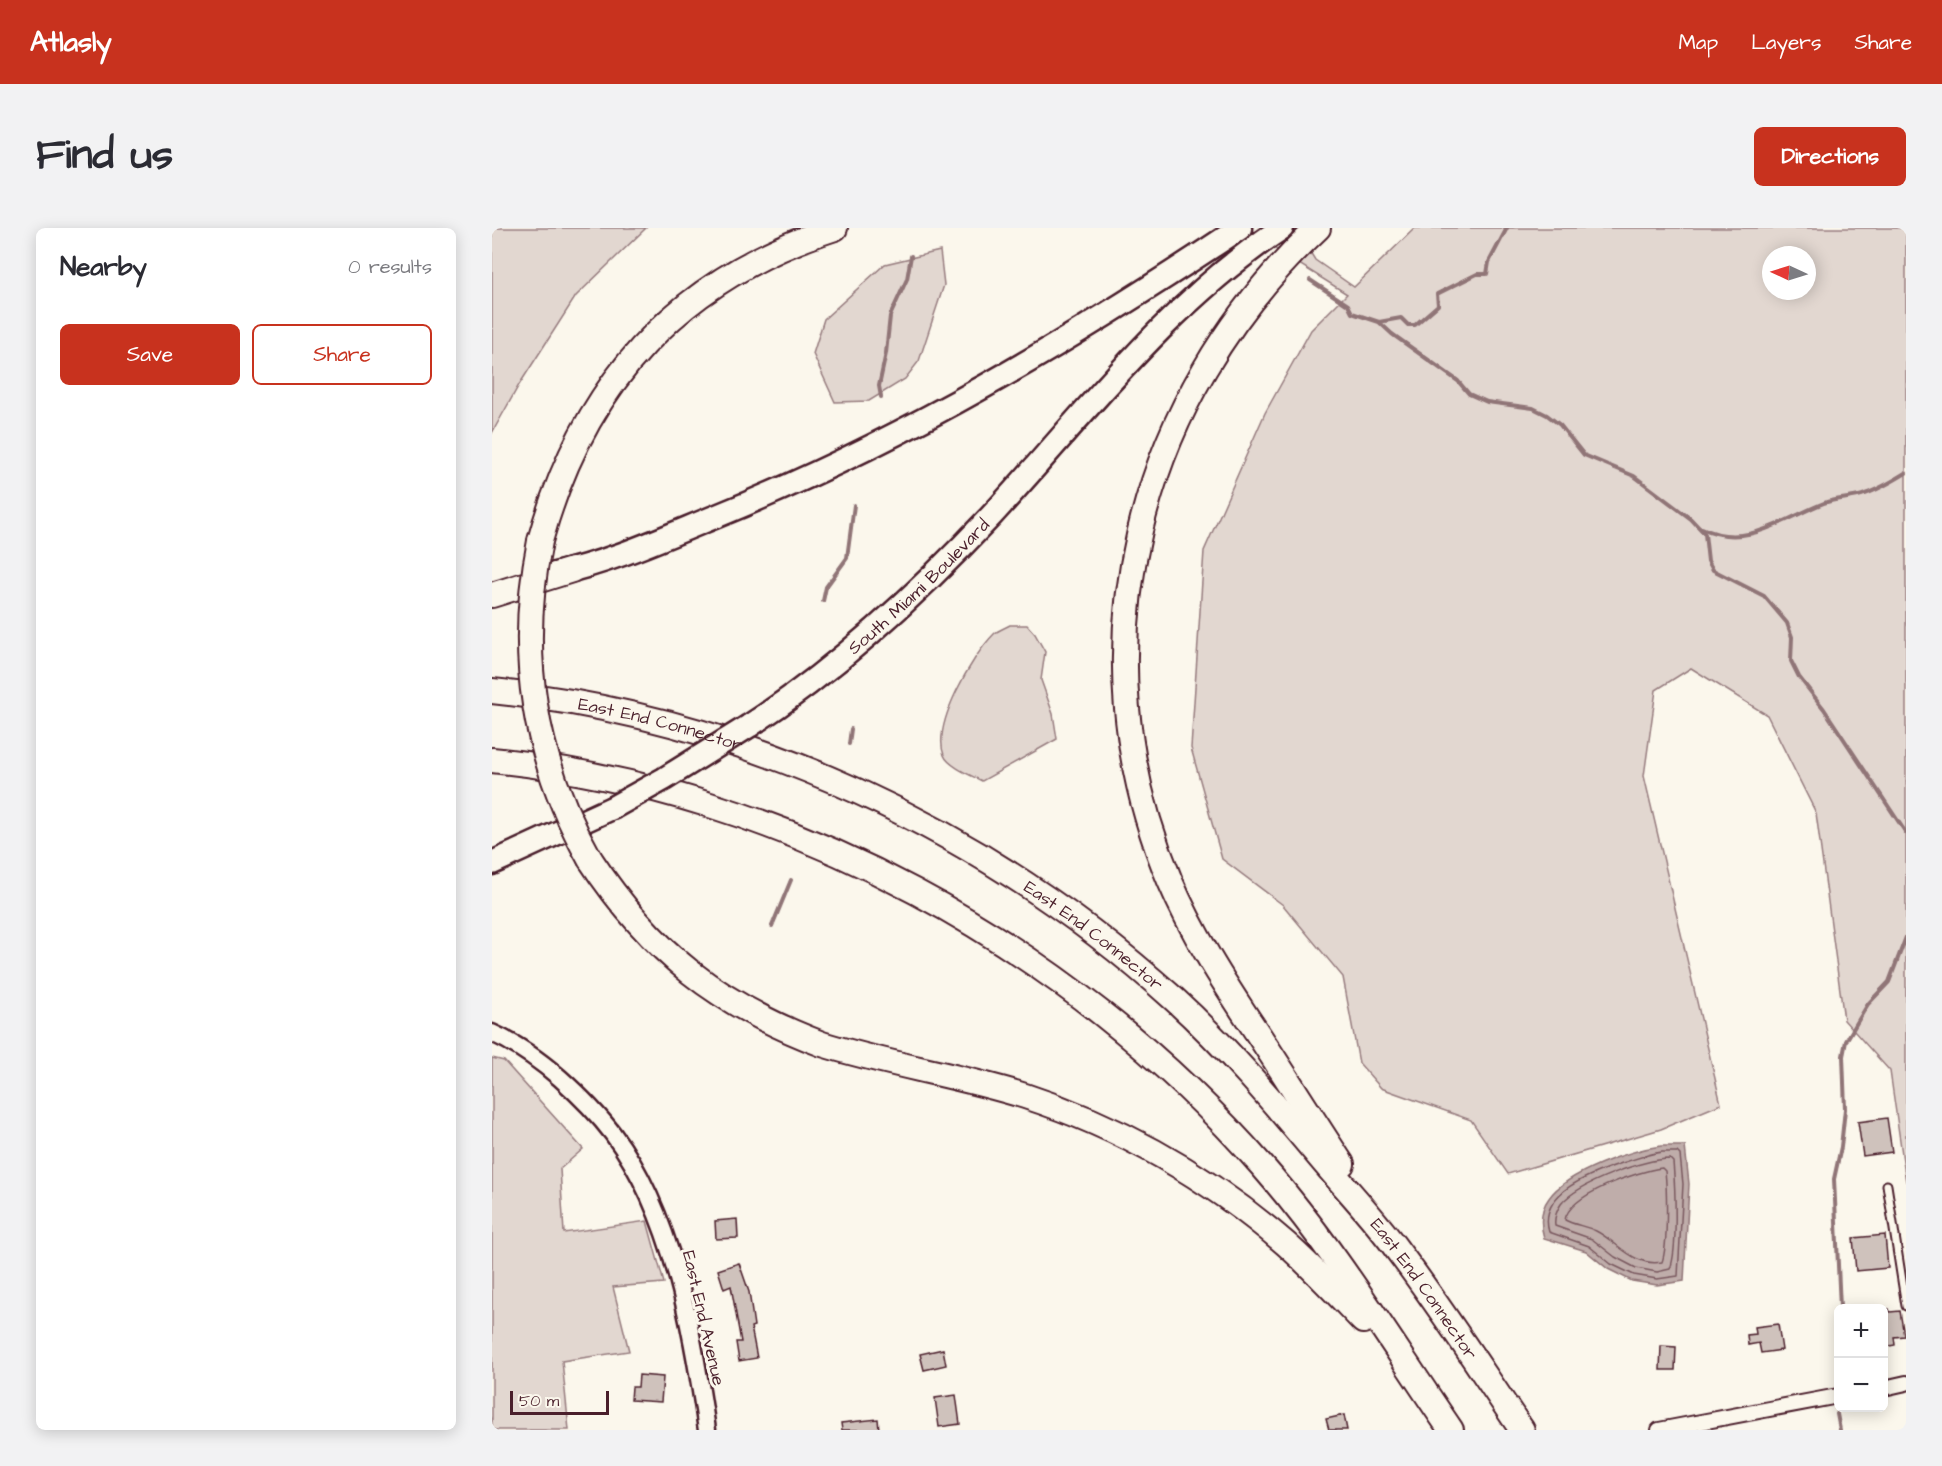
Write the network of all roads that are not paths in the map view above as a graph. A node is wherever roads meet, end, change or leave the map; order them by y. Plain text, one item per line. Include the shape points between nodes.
1 (835, 228) edge
2 (1240, 228) edge
3 (1282, 228) edge
4 (1318, 228) edge
5 (572, 570) junction
6 (492, 588) edge
7 (492, 596) edge
8 (492, 692) edge
9 (492, 760) edge
10 (492, 863) edge
11 (492, 1033) edge
12 (1887, 1185) dead end
13 (1397, 1249) junction
14 (1906, 1306) edge
15 (1416, 1378) junction
16 (1906, 1383) edge
17 (1888, 1387) edge
18 (1834, 1397) edge
19 (1520, 1426) edge
20 (707, 1430) edge
21 (1451, 1430) edge
22 (1659, 1430) edge

1 - 15 highway, bridge via 778,249 724,279 678,313 635,354 599,402 557,484 540,541 530,601 529,651 539,731 576,835 608,886 645,932 690,974 740,1007 822,1044 997,1088 1054,1107 1137,1143 1190,1172 1286,1244
2 - 5 highway via 1064,342 906,431 742,506
3 - 10 highway, South Miami Boulevard, bridge via 1213,281 1154,335 992,515 907,599 815,679 664,779 612,808
4 - 13 highway via 1242,310 1194,386 1168,441 1148,497 1130,586 1125,646 1127,707 1149,825 1182,909 1226,988
5 - 6 highway
5 - 7 highway
8 - 13 highway, East End Connector via 639,716 756,750 870,796 979,854 1081,922 1175,1000 1261,1088
9 - 15 highway via 624,783 735,814 895,881 1006,945 1092,1005 1181,1081 1223,1123 1300,1211
11 - 20 street, East End Avenue via 525,1052 573,1090 612,1134 637,1173 680,1288
12 - 14 lane
13 - 19 highway, East End Connector
15 - 21 highway
16 - 17 street
18 - 22 street

